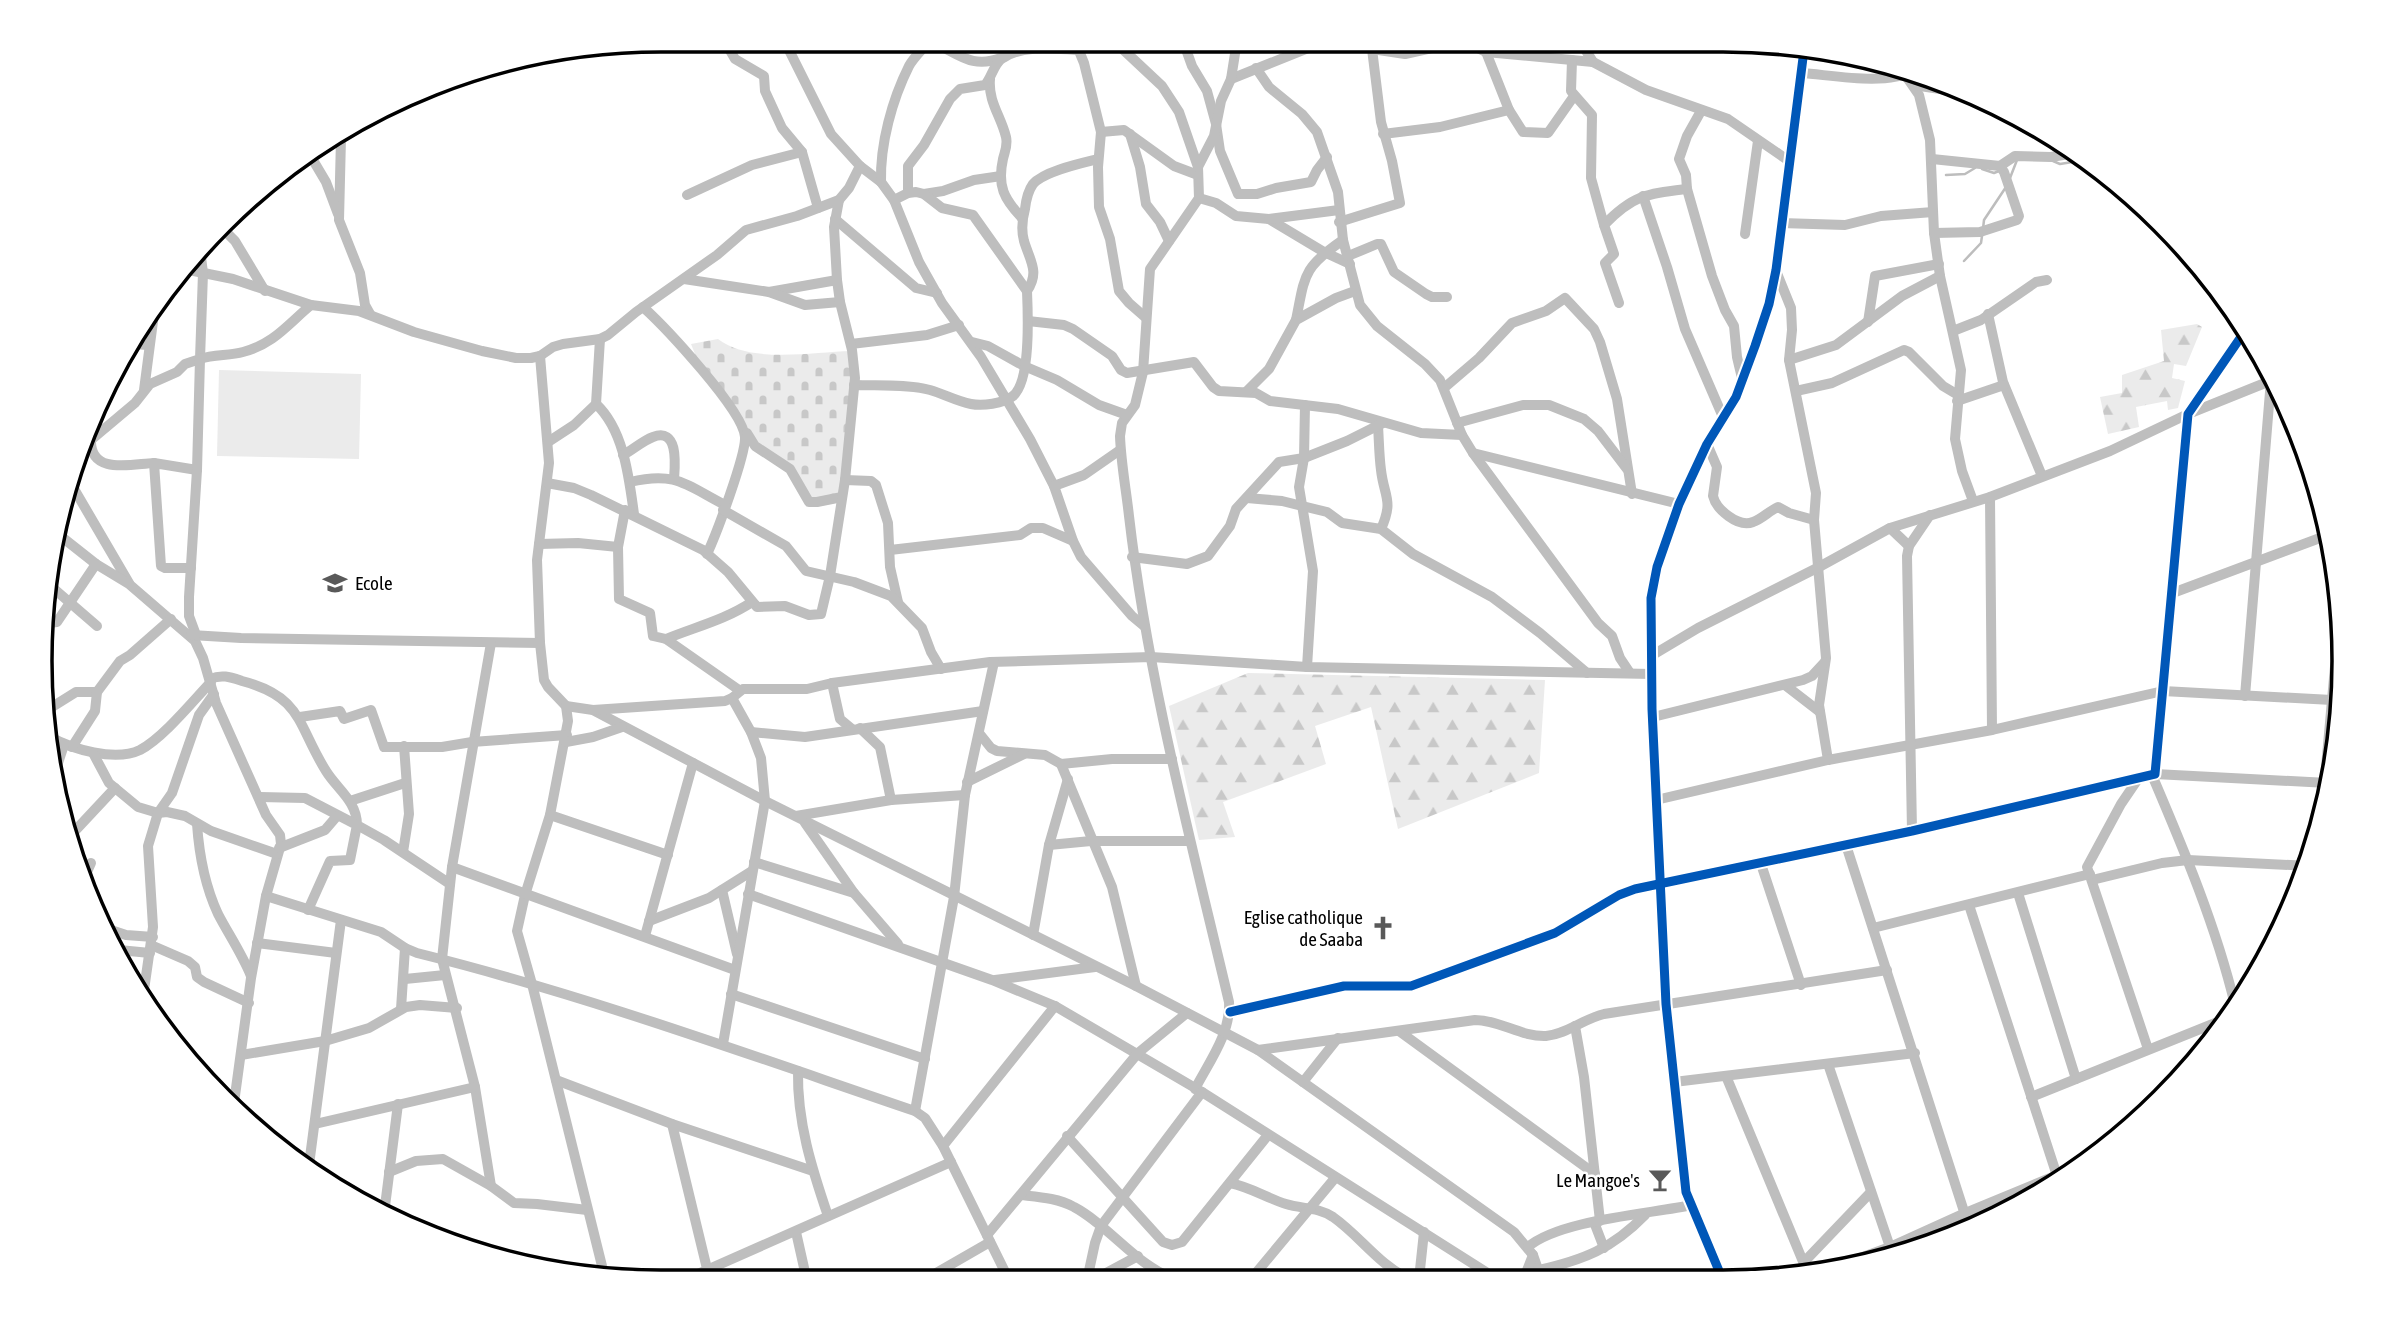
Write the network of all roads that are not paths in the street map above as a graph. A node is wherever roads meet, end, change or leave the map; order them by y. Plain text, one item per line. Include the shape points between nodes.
1 (731, 52) edge
2 (790, 52) edge
3 (914, 52) edge
4 (920, 52) edge
5 (952, 52) edge
6 (1025, 52) edge
7 (1079, 52) edge
8 (1126, 52) edge
9 (1187, 52) edge
10 (1235, 52) edge
11 (1297, 52) edge
12 (1372, 52) edge
13 (1392, 52) edge
14 (1414, 52) edge
15 (1486, 52) joint
16 (1587, 52) edge
17 (1002, 58) junction
18 (1806, 59) edge
19 (1572, 60) junction
20 (1593, 62) junction
21 (911, 64) junction
22 (1256, 68) junction
23 (1802, 73) junction
24 (1887, 75) edge
25 (990, 79) junction
26 (1231, 79) junction
27 (1913, 85) joint
28 (1921, 86) edge
29 (1574, 96) junction
30 (1509, 110) junction
31 (1701, 111) junction
32 (1216, 124) junction
33 (1101, 132) junction
34 (1130, 134) junction
35 (1383, 134) junction
36 (1758, 141) junction
37 (341, 144) edge
38 (802, 152) junction
39 (2061, 155) edge
40 (1327, 157) junction
41 (1098, 159) junction
42 (1932, 159) junction
43 (1788, 161) junction
44 (314, 162) edge
45 (860, 166) junction
46 (2000, 166) junction
47 (1198, 171) junction
48 (1001, 176) junction
49 (881, 182) junction
50 (1687, 190) junction
51 (908, 193) junction
52 (924, 194) junction
53 (687, 195) dead end
54 (1643, 196) junction
55 (1199, 198) junction
56 (839, 200) junction
57 (894, 200) junction
58 (818, 208) junction
59 (1339, 210) junction
60 (1933, 212) junction
61 (1023, 218) junction
62 (835, 219) junction
63 (1269, 219) junction
64 (339, 220) junction
65 (1339, 222) junction
66 (1781, 223) junction
67 (1604, 225) junction
68 (1934, 233) junction
69 (228, 234) edge
70 (1745, 234) dead end
71 (1343, 240) junction
72 (1170, 241) junction
73 (1324, 252) junction
74 (1349, 260) junction
75 (201, 263) edge
76 (1939, 264) junction
77 (1776, 270) junction
78 (195, 271) edge
79 (202, 273) junction
80 (1940, 276) junction
81 (684, 279) junction
82 (837, 280) junction
83 (2047, 280) dead end
84 (265, 291) junction
85 (1027, 291) junction
86 (1355, 291) junction
87 (769, 292) junction
88 (937, 293) junction
89 (1447, 297) dead end
90 (840, 302) junction
91 (1619, 303) dead end
92 (311, 305) junction
93 (643, 307) junction
94 (1988, 314) junction
95 (370, 315) junction
96 (1145, 317) junction
97 (1296, 320) junction
98 (1028, 321) junction
99 (1868, 322) junction
100 (959, 325) junction
101 (151, 330) edge
102 (1953, 331) junction
103 (600, 339) junction
104 (2239, 339) edge
105 (972, 342) junction
106 (851, 344) junction
107 (142, 345) edge
108 (148, 345) junction
109 (540, 356) junction
110 (200, 359) junction
111 (1789, 360) junction
112 (1024, 366) junction
113 (1143, 372) junction
114 (1743, 379) junction
115 (2264, 383) edge
116 (855, 385) junction
117 (2004, 385) junction
118 (1444, 388) junction
119 (144, 390) junction
120 (1796, 391) junction
121 (1246, 392) junction
122 (1958, 398) junction
123 (2271, 398) edge
124 (1006, 400) junction
125 (596, 404) junction
126 (1305, 405) junction
127 (2188, 414) junction
128 (1127, 415) junction
129 (1723, 418) junction
130 (1457, 423) junction
131 (742, 425) junction
132 (1380, 425) junction
133 (97, 434) edge
134 (1462, 435) junction
135 (548, 442) junction
136 (1707, 444) junction
137 (92, 447) edge
138 (1120, 450) junction
139 (1473, 453) junction
140 (623, 455) junction
141 (1304, 457) junction
142 (154, 463) junction
143 (197, 470) junction
144 (1629, 472) junction
145 (2042, 476) junction
146 (674, 479) junction
147 (845, 480) junction
148 (547, 482) junction
149 (630, 482) junction
150 (1054, 486) junction
151 (76, 493) edge
152 (1632, 494) junction
153 (842, 497) junction
154 (1990, 497) junction
155 (1247, 498) junction
156 (1973, 501) junction
157 (1679, 504) junction
158 (1302, 507) junction
159 (724, 508) junction
160 (630, 512) junction
161 (1930, 515) junction
162 (1814, 520) junction
163 (1890, 527) junction
164 (1381, 529) junction
165 (65, 539) edge
166 (2319, 539) edge
167 (1073, 541) junction
168 (539, 544) junction
169 (1909, 546) junction
170 (618, 547) junction
171 (890, 550) junction
172 (707, 554) junction
173 (1132, 557) junction
174 (2257, 563) junction
175 (96, 564) junction
176 (1819, 566) junction
177 (191, 568) junction
178 (831, 576) junction
179 (129, 584) junction
180 (57, 591) edge
181 (2170, 594) junction
182 (70, 603) junction
183 (752, 603) junction
184 (898, 603) junction
185 (171, 619) junction
186 (54, 622) edge
187 (97, 626) dead end
188 (1144, 626) junction
189 (193, 635) junction
190 (666, 639) junction
191 (491, 643) junction
192 (540, 643) junction
193 (1651, 656) junction
194 (1151, 657) junction
195 (994, 662) junction
196 (1825, 662) junction
197 (1307, 667) junction
198 (941, 669) junction
199 (1587, 673) junction
200 (1630, 673) junction
201 (1651, 674) junction
202 (211, 680) junction
203 (832, 683) junction
204 (1785, 685) junction
205 (2162, 691) junction
206 (97, 692) junction
207 (214, 694) junction
208 (736, 694) junction
209 (2330, 695) edge
210 (2245, 696) junction
211 (54, 705) edge
212 (566, 706) junction
213 (593, 710) junction
214 (983, 711) junction
215 (1820, 712) junction
216 (300, 717) junction
217 (1653, 718) junction
218 (622, 727) junction
219 (856, 729) junction
220 (1992, 730) junction
221 (751, 732) junction
222 (979, 733) junction
223 (566, 738) junction
224 (58, 741) edge
225 (472, 742) junction
226 (68, 746) junction
227 (404, 746) junction
228 (1910, 746) junction
229 (93, 753) junction
230 (1025, 753) junction
231 (61, 759) edge
232 (1172, 759) junction
233 (1828, 760) junction
234 (693, 763) junction
235 (1061, 764) junction
236 (2153, 775) junction
237 (1068, 778) junction
238 (2138, 779) junction
239 (967, 782) junction
240 (405, 783) junction
241 (2319, 783) edge
242 (115, 789) junction
243 (965, 795) junction
244 (260, 797) junction
245 (891, 800) junction
246 (1656, 800) junction
247 (350, 801) junction
248 (765, 802) junction
249 (158, 813) junction
250 (550, 815) junction
251 (337, 816) junction
252 (800, 818) junction
253 (197, 824) junction
254 (357, 825) junction
255 (76, 829) edge
256 (1912, 831) junction
257 (1091, 841) junction
258 (1190, 841) junction
259 (1049, 845) junction
260 (1846, 845) junction
261 (278, 851) junction
262 (404, 852) junction
263 (668, 855) junction
264 (2188, 860) junction
265 (91, 863) dead end
266 (1761, 864) junction
267 (2296, 865) edge
268 (452, 867) junction
269 (753, 867) junction
270 (89, 868) edge
271 (2091, 877) junction
272 (450, 884) junction
273 (1659, 885) junction
274 (722, 890) junction
275 (854, 893) junction
276 (2018, 893) junction
277 (748, 894) junction
278 (525, 895) junction
279 (266, 896) junction
280 (954, 897) junction
281 (1969, 905) junction
282 (308, 910) junction
283 (341, 920) junction
284 (649, 921) junction
285 (1874, 928) junction
286 (115, 931) edge
287 (1033, 935) junction
288 (645, 936) junction
289 (257, 943) junction
290 (151, 945) junction
291 (900, 947) junction
292 (405, 948) junction
293 (125, 949) edge
294 (336, 953) junction
295 (738, 957) junction
296 (442, 959) junction
297 (942, 964) junction
298 (1095, 967) junction
299 (736, 970) junction
300 (1886, 970) junction
301 (445, 975) junction
302 (251, 978) junction
303 (405, 979) junction
304 (992, 980) junction
305 (145, 984) edge
306 (532, 984) junction
307 (1801, 985) junction
308 (1136, 986) junction
309 (731, 994) junction
310 (2232, 995) edge
311 (249, 1003) junction
312 (1666, 1004) junction
313 (1055, 1006) junction
314 (457, 1008) junction
315 (401, 1009) junction
316 (1230, 1012) junction
317 (1187, 1013) junction
318 (2212, 1024) edge
319 (1575, 1026) junction
320 (1399, 1031) junction
321 (1225, 1032) junction
322 (1338, 1038) junction
323 (325, 1041) junction
324 (723, 1044) junction
325 (2148, 1049) junction
326 (1258, 1050) junction
327 (1915, 1053) junction
328 (1138, 1054) junction
329 (241, 1055) junction
330 (925, 1059) junction
331 (1828, 1064) junction
332 (799, 1072) junction
333 (1726, 1076) junction
334 (2076, 1079) junction
335 (556, 1080) junction
336 (1303, 1082) junction
337 (1674, 1082) junction
338 (475, 1087) junction
339 (1199, 1091) junction
340 (235, 1096) edge
341 (2031, 1097) junction
342 (398, 1104) junction
343 (915, 1111) junction
344 (315, 1124) junction
345 (672, 1124) junction
346 (1268, 1135) junction
347 (1067, 1136) junction
348 (943, 1146) junction
349 (310, 1159) edge
350 (951, 1162) junction
351 (813, 1171) junction
352 (2055, 1171) edge
353 (389, 1172) junction
354 (1595, 1174) junction
355 (1335, 1178) junction
356 (1230, 1183) junction
357 (491, 1186) junction
358 (1871, 1192) junction
359 (2019, 1193) edge
360 (1021, 1195) junction
361 (1121, 1199) junction
362 (385, 1204) edge
363 (1692, 1205) junction
364 (1311, 1207) junction
365 (587, 1210) junction
366 (1965, 1213) junction
367 (1645, 1214) junction
368 (828, 1216) junction
369 (1967, 1219) edge
370 (1597, 1221) junction
371 (1101, 1226) junction
372 (796, 1232) junction
373 (1424, 1232) junction
374 (988, 1238) junction
375 (1891, 1246) edge
376 (1890, 1247) edge
377 (1604, 1248) junction
378 (1531, 1251) junction
379 (1138, 1256) junction
380 (1805, 1261) junction
381 (1807, 1264) edge
382 (602, 1267) edge
383 (708, 1270) edge
384 (721, 1270) edge
385 (805, 1270) edge
386 (939, 1270) edge
387 (1004, 1270) edge
388 (1090, 1270) edge
389 (1112, 1270) edge
390 (1154, 1270) edge
391 (1258, 1270) edge
392 (1392, 1270) edge
393 (1420, 1270) edge
394 (1483, 1270) edge
395 (1526, 1270) edge
396 (1538, 1270) edge
397 (1552, 1270) edge
398 (1719, 1270) edge

1 - 38 street via 764,76 765,91 782,128
2 - 45 street via 831,134
3 - 21 street
4 - 21 street
5 - 17 street via 972,62
6 - 17 street
7 - 33 street
8 - 47 street via 1153,77 1178,111
9 - 32 street via 1207,91
10 - 26 street
11 - 22 street
12 - 35 street
13 - 14 street
15 - 19 street
15 - 30 street
16 - 20 street
17 - 25 street
18 - 23 street
19 - 20 street
19 - 29 street
20 - 31 street via 1646,90
21 - 49 street via 886,136
22 - 26 street
22 - 40 street via 1269,87 1314,126
23 - 24 street
23 - 43 street
25 - 48 street via 990,99 1007,139
25 - 51 street via 979,87 960,89 950,99 908,166
26 - 32 street
27 - 28 street
27 - 42 street
29 - 30 street via 1546,134 1523,132
29 - 67 street via 1592,115 1591,178
30 - 35 street via 1440,127
31 - 36 street via 1728,119
31 - 50 street via 1679,154
32 - 40 street via 1223,158 1239,195 1311,182
32 - 47 street
33 - 34 street via 1121,129
33 - 41 street
34 - 47 street via 1174,166
34 - 72 street via 1149,210
35 - 65 street via 1400,203
36 - 43 street
36 - 70 street
37 - 64 street
38 - 53 street via 752,165
38 - 58 street
39 - 46 street via 2015,156
40 - 59 street
41 - 61 street via 1037,180 1029,191
41 - 96 street via 1099,207 1119,291
42 - 46 street
42 - 60 street
43 - 66 street
44 - 64 street
45 - 49 street
45 - 56 street
46 - 68 street via 2018,210 2017,220 1980,232
47 - 55 street
48 - 52 street
48 - 61 street via 1005,199
49 - 57 street
50 - 54 street
50 - 114 street via 1712,276 1734,326
51 - 52 street
51 - 57 street
52 - 85 street via 942,208 973,215
54 - 67 street via 1622,206
54 - 129 street via 1685,329
55 - 63 street via 1236,216
55 - 72 street
56 - 58 street
56 - 62 street
57 - 88 street
58 - 81 street via 746,230
59 - 63 street
59 - 65 street
60 - 66 street via 1881,216 1845,225
60 - 68 street
61 - 85 street via 1021,230 1035,273
62 - 82 street
62 - 88 street via 916,288
63 - 73 street
64 - 95 street via 360,273
65 - 71 street
66 - 77 street
67 - 91 street via 1614,254 1605,263
68 - 76 street
69 - 84 street
71 - 73 street
71 - 74 street
72 - 96 street via 1150,269
73 - 74 street
73 - 97 street via 1306,273
74 - 86 street
74 - 89 street via 1381,244 1394,272 1432,297
75 - 79 street
76 - 80 street
76 - 99 street via 1875,276
77 - 111 street via 1791,308
77 - 114 street
78 - 79 street
79 - 84 street
79 - 110 street
80 - 99 street
80 - 102 street
81 - 87 street
81 - 93 street
82 - 87 street
82 - 90 street
83 - 94 street via 2036,282
84 - 92 street
85 - 98 street
86 - 97 street
86 - 118 street via 1377,326 1425,365
87 - 90 street via 805,305
88 - 100 street
90 - 106 street
92 - 95 street
92 - 110 street via 285,331 254,348
93 - 103 street
93 - 131 street via 676,338
94 - 102 street
94 - 117 street
95 - 109 street via 481,351 516,358
96 - 113 street
97 - 121 street via 1269,369
98 - 112 street
98 - 113 street via 1068,326 1112,356 1124,372
99 - 111 street via 1833,347
100 - 105 street
100 - 106 street via 927,335
101 - 108 street
102 - 122 street via 1961,370
103 - 109 street via 563,344
103 - 125 street
104 - 127 street
105 - 112 street
105 - 124 street
106 - 116 street
107 - 108 street
108 - 119 street
109 - 135 street
110 - 119 street
110 - 143 street
111 - 120 street
112 - 124 street via 1016,392
112 - 128 street
113 - 121 street via 1194,362 1216,389
113 - 128 street via 1135,405
114 - 129 street
115 - 127 street
116 - 124 street via 930,390 973,404
116 - 147 street
117 - 122 street
117 - 145 street
118 - 130 street
118 - 144 street via 1512,323 1546,311 1565,298 1600,342 1615,388
119 - 133 street
120 - 122 street via 1832,383 1904,350
120 - 162 street via 1816,493
121 - 126 street via 1270,401
122 - 156 street via 1955,439
123 - 174 street
124 - 150 street
125 - 135 street
125 - 140 street via 609,419
126 - 132 street via 1338,409
126 - 141 street
127 - 145 street via 2110,451
127 - 181 street
128 - 138 street via 1120,429
129 - 136 street
130 - 134 street
130 - 144 street via 1523,405 1549,405 1584,419
131 - 153 street via 755,446 790,469 809,502
131 - 159 street via 745,444
132 - 134 street
132 - 141 street
132 - 164 street via 1381,471 1388,496
134 - 139 street
135 - 148 street
136 - 157 street
136 - 162 street via 1717,464 1713,496 1721,510 1745,523 1778,507
137 - 142 street via 96,459 104,464
138 - 150 street via 1084,475
138 - 173 street
139 - 152 street
139 - 200 street via 1612,636
140 - 146 street via 663,436 673,446
140 - 149 street
141 - 155 street via 1279,462
141 - 158 street via 1299,487
142 - 143 street
142 - 177 street via 161,566
143 - 177 street
144 - 152 street
145 - 154 street
146 - 149 street
146 - 159 street
147 - 153 street
147 - 171 street via 876,485 888,523
148 - 160 street via 574,488
148 - 168 street
149 - 160 street
150 - 167 street
151 - 179 street
152 - 157 street
153 - 178 street
154 - 156 street
154 - 220 street
155 - 158 street
155 - 173 street via 1212,553 1199,561 1187,564
156 - 161 street
157 - 193 street via 1651,598
158 - 164 street via 1330,513 1342,523
158 - 197 street via 1312,571
159 - 172 street
159 - 178 street via 786,546 807,571
160 - 170 street
160 - 172 street
161 - 163 street
161 - 169 street
162 - 176 street
163 - 169 street
163 - 176 street
164 - 199 street via 1420,559 1492,597
165 - 175 street
166 - 174 street
167 - 171 street via 1031,528 1020,535
167 - 188 street via 1085,562
168 - 170 street
168 - 192 street
169 - 228 street
170 - 190 street via 618,597 650,613 653,636
171 - 184 street
172 - 183 street
173 - 188 street
174 - 181 street
174 - 210 street
175 - 179 street
175 - 182 street
176 - 193 street
176 - 196 street
177 - 189 street
178 - 183 street via 818,615 785,607 761,609
178 - 184 street via 864,585
179 - 185 street
180 - 182 street
181 - 205 street
182 - 186 street
182 - 187 street
183 - 190 street via 729,617
184 - 198 street via 922,628
185 - 189 street
185 - 206 street via 120,661
188 - 194 street
189 - 191 street
189 - 202 street
190 - 208 street
191 - 192 street
191 - 225 street
192 - 212 street via 544,680
193 - 201 street
194 - 195 street
194 - 197 street
194 - 232 street
195 - 198 street
195 - 214 street
196 - 204 street via 1808,678
196 - 215 street
197 - 199 street
198 - 203 street
199 - 200 street
200 - 201 street
201 - 217 street
202 - 207 street
202 - 216 street via 225,676 264,686
202 - 229 street via 140,750
203 - 208 street
203 - 219 street via 840,719
204 - 215 street
204 - 217 street
205 - 210 street
205 - 220 street
205 - 236 street
206 - 211 street via 76,692
206 - 226 street via 94,711
207 - 244 street
207 - 249 street via 199,715 172,793
208 - 213 street via 697,703
208 - 221 street
209 - 210 street
212 - 213 street
212 - 223 street
213 - 218 street
214 - 219 street
214 - 222 street
215 - 233 street
216 - 227 street via 340,711 344,719 371,710 383,746
216 - 247 street via 326,771
217 - 246 street
218 - 223 street via 593,737
218 - 234 street
219 - 221 street via 805,737
219 - 245 street via 880,747
220 - 228 street
221 - 248 street via 761,758
222 - 230 street via 991,748
222 - 239 street
223 - 225 street
223 - 250 street
224 - 226 street
225 - 227 street
225 - 268 street
226 - 229 street
226 - 231 street
227 - 240 street
228 - 233 street
228 - 256 street
229 - 242 street
230 - 235 street via 1045,755
230 - 239 street
232 - 235 street
232 - 258 street
233 - 246 street
234 - 248 street
234 - 263 street
235 - 237 street
236 - 238 street
236 - 241 street
236 - 264 street
237 - 257 street
237 - 259 street
238 - 256 street
238 - 271 street via 2088,864
239 - 243 street
240 - 247 street
240 - 262 street via 409,814
242 - 249 street via 138,807
242 - 255 street
243 - 245 street
243 - 280 street
244 - 251 street via 305,798
244 - 261 street via 279,830
245 - 252 street
246 - 273 street
247 - 254 street
248 - 252 street
248 - 269 street
249 - 253 street via 176,813
249 - 290 street via 148,846
250 - 263 street
250 - 278 street
251 - 254 street
251 - 261 street via 325,830
252 - 275 street
252 - 280 street
253 - 261 street
253 - 302 street via 212,899
254 - 262 street
254 - 282 street via 350,861 330,861
256 - 260 street
257 - 258 street
257 - 259 street
257 - 308 street via 1112,887
258 - 316 street
259 - 287 street
260 - 266 street
260 - 285 street
261 - 279 street
262 - 272 street
263 - 284 street
264 - 267 street
264 - 271 street
264 - 310 street
265 - 270 street
266 - 273 street
266 - 307 street
268 - 272 street
268 - 278 street
269 - 274 street
269 - 275 street
269 - 277 street
271 - 276 street
271 - 325 street
272 - 296 street
273 - 312 street
273 - 316 street via 1627,892 1555,933 1411,985 1344,986
274 - 284 street
274 - 295 street
275 - 291 street
276 - 281 street
276 - 334 street
277 - 291 street
277 - 295 street
278 - 288 street
278 - 306 street via 517,931
279 - 282 street
279 - 289 street
280 - 287 street
280 - 297 street
281 - 285 street
281 - 341 street
282 - 283 street
283 - 292 street via 381,932
283 - 294 street
284 - 288 street
285 - 300 street
286 - 290 street
287 - 298 street
288 - 299 street
289 - 294 street
289 - 302 street
290 - 293 street
290 - 305 street
290 - 311 street via 188,961 204,982
291 - 297 street
292 - 296 street
292 - 303 street
294 - 323 street
295 - 299 street
296 - 301 street
296 - 306 street
297 - 304 street
297 - 330 street
298 - 304 street
298 - 308 street
299 - 309 street
300 - 307 street
300 - 327 street
301 - 303 street
301 - 314 street
302 - 311 street
303 - 315 street
304 - 313 street
306 - 324 street
306 - 335 street
307 - 312 street
308 - 317 street
309 - 324 street
309 - 330 street
311 - 329 street
312 - 319 street via 1595,1016
312 - 337 street
313 - 328 street
313 - 348 street
314 - 315 street via 420,1005
314 - 338 street
315 - 323 street via 379,1024
316 - 321 street
317 - 321 street
317 - 328 street
318 - 325 street
319 - 320 street via 1547,1036 1486,1020
319 - 354 street
320 - 322 street
320 - 354 street
321 - 326 street
321 - 339 street
322 - 326 street
322 - 336 street
323 - 329 street
323 - 344 street
324 - 332 street
325 - 334 street
326 - 336 street
327 - 331 street
327 - 366 street
328 - 339 street
328 - 347 street
329 - 340 street
330 - 343 street
331 - 333 street
331 - 358 street
332 - 343 street
332 - 351 street via 798,1102
333 - 337 street
333 - 380 street
334 - 341 street
335 - 345 street
335 - 365 street
336 - 378 street via 1514,1232
337 - 363 street via 1684,1179
338 - 342 street
338 - 357 street
339 - 346 street
339 - 361 street
341 - 352 street
342 - 344 street
342 - 353 street
343 - 348 street
344 - 349 street
345 - 351 street
345 - 383 street
346 - 355 street
346 - 356 street
347 - 360 street
347 - 361 street
348 - 350 street
350 - 368 street
350 - 374 street
351 - 368 street
353 - 357 street via 416,1161 443,1159
353 - 362 street
354 - 370 street
355 - 364 street
355 - 373 street
356 - 361 street via 1182,1242 1172,1245 1163,1242
356 - 364 street via 1288,1205
357 - 365 street via 514,1203
358 - 376 street
358 - 380 street
359 - 366 street
360 - 371 street via 1063,1202
360 - 374 street
361 - 371 street
363 - 367 street
363 - 398 street
364 - 391 street
364 - 392 street via 1334,1218
365 - 382 street
366 - 369 street
366 - 375 street
367 - 370 street
367 - 377 street
368 - 372 street
370 - 377 street
370 - 378 street via 1546,1235
371 - 379 street
371 - 388 street
372 - 384 street
372 - 385 street
373 - 393 street
373 - 394 street
374 - 386 street
374 - 387 street
377 - 397 street
378 - 395 street
378 - 396 street
379 - 389 street
379 - 390 street
380 - 381 street

